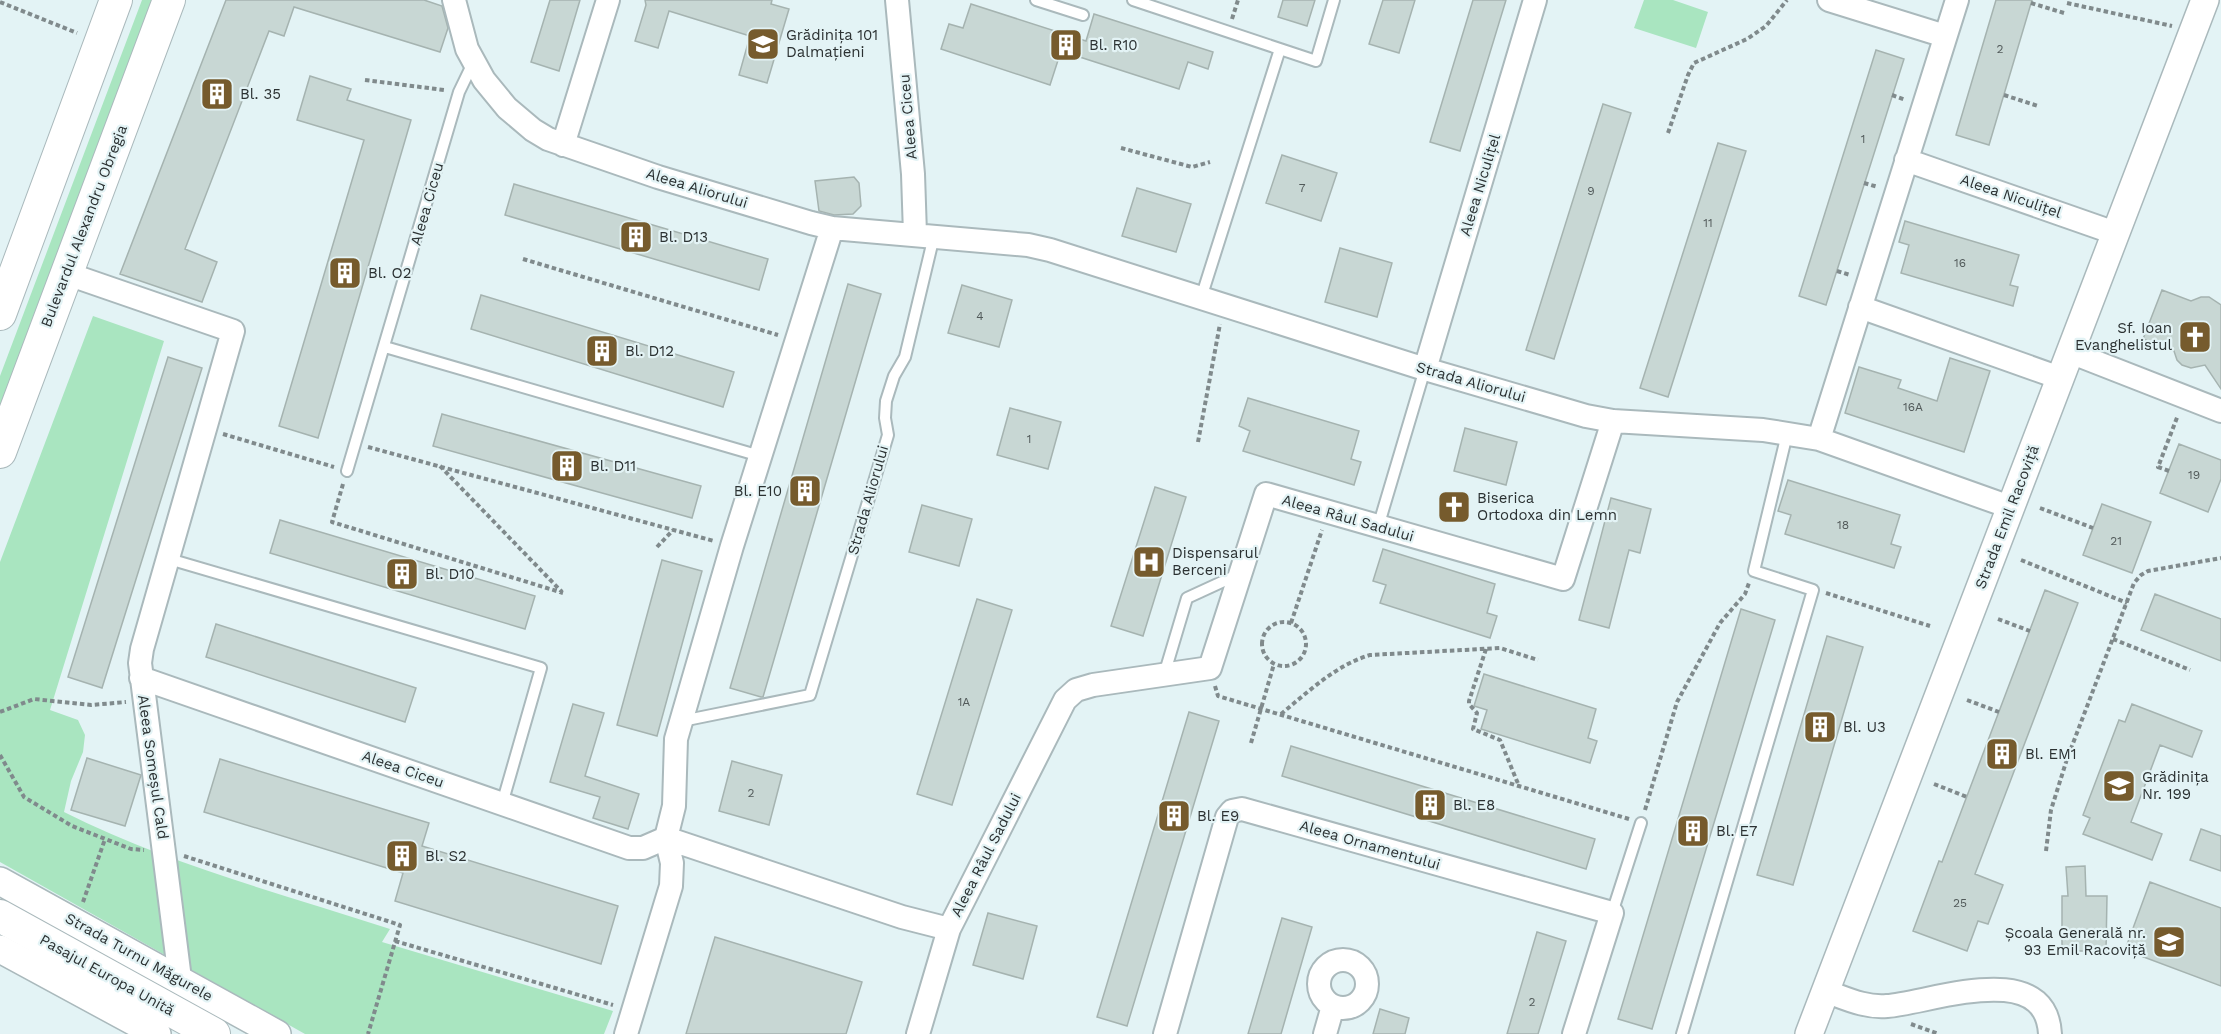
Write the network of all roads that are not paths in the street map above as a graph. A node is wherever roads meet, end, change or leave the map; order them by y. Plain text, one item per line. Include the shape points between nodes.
1 (116, 0) edge
2 (169, 0) edge
3 (454, 0) edge
4 (608, 0) edge
5 (897, 0) edge
6 (1036, 0) edge
7 (1133, 0) edge
8 (1334, 0) edge
9 (1535, 0) edge
10 (1829, 0) edge
11 (1957, 0) edge
12 (2205, 0) edge
13 (1083, 15) dead end
14 (1945, 36) junction
15 (1280, 49) junction
16 (473, 63) junction
17 (563, 145) junction
18 (1906, 160) junction
19 (832, 228) junction
20 (2115, 232) junction
21 (924, 235) junction
22 (65, 273) junction
23 (1201, 298) junction
24 (1860, 307) junction
25 (0, 314) edge
26 (385, 347) junction
27 (2070, 352) junction
28 (1425, 369) junction
29 (2060, 378) junction
30 (2221, 411) edge
31 (1613, 421) junction
32 (1786, 434) junction
33 (1819, 439) junction
34 (0, 452) edge
35 (760, 456) junction
36 (348, 471) road end
37 (2010, 507) junction
38 (1378, 527) junction
39 (169, 558) junction
40 (1240, 574) junction
41 (1164, 675) junction
42 (141, 678) junction
43 (680, 722) junction
44 (502, 804) junction
45 (1641, 823) road end
46 (666, 838) junction
47 (0, 881) edge
48 (1612, 913) junction
49 (0, 916) edge
50 (949, 929) junction
51 (0, 950) edge
52 (13, 962) edge
53 (180, 979) junction
54 (1825, 991) junction
55 (1333, 1006) dead end
56 (157, 1034) edge
57 (214, 1034) edge
58 (278, 1034) edge
59 (626, 1034) edge
60 (918, 1034) edge
61 (1165, 1034) edge
62 (1325, 1034) edge
63 (1574, 1034) edge
64 (1682, 1034) edge
65 (1809, 1034) edge
66 (2050, 1034) edge

1 - 25 main road
2 - 22 main road, Bulevardul Alexandru Obregia
3 - 16 street, Aleea Aliorului
4 - 17 street
5 - 21 street, Aleea Ciceu via 913,174
6 - 13 lane
7 - 15 lane
8 - 15 lane via 1316,61
9 - 28 street, Aleea Niculițel
10 - 14 street
11 - 14 street
12 - 20 street, Strada Emil Racoviță
14 - 18 street
15 - 23 lane
16 - 17 street, Aleea Aliorului via 507,108 533,130
16 - 26 lane, Aleea Ciceu via 459,92
17 - 19 street, Aleea Aliorului
18 - 20 street, Aleea Niculițel
18 - 24 street
19 - 21 street, Strada Aliorului
19 - 35 street
20 - 27 street, Strada Emil Racoviță
21 - 23 street, Strada Aliorului via 1028,245
21 - 43 lane, Strada Aliorului via 905,357 886,401 888,435 810,695
22 - 34 main road, Bulevardul Alexandru Obregia
22 - 39 street, Aleea Someșul Cald via 234,332
23 - 28 street, Strada Aliorului
24 - 29 street
24 - 33 street
26 - 35 lane
26 - 36 lane, Aleea Ciceu
27 - 29 street, Strada Emil Racoviță
27 - 30 street
28 - 31 street, Strada Aliorului
28 - 38 lane
29 - 37 street, Strada Emil Racoviță
31 - 32 street, Strada Aliorului
31 - 38 street, Aleea Râul Sadului via 1563,579
32 - 33 street, Strada Aliorului
32 - 64 lane via 1754,571 1813,590
33 - 37 street, Strada Aliorului
35 - 43 street
37 - 54 street, Strada Emil Racoviță
38 - 40 street, Aleea Râul Sadului via 1266,494
39 - 42 street, Aleea Someșul Cald via 142,649
39 - 44 lane via 541,668
40 - 41 lane via 1187,598
40 - 41 street, Aleea Râul Sadului via 1210,668
41 - 50 street, Aleea Râul Sadului via 1093,685 1076,690 1065,700
42 - 44 street, Aleea Ciceu
42 - 53 street, Aleea Someșul Cald
43 - 46 street via 674,754 674,806
44 - 46 street, Aleea Ciceu via 630,848 644,848
45 - 48 lane
46 - 50 street
46 - 59 street via 672,863 671,886
47 - 53 street, Strada Turnu Măgurele
48 - 61 street, Aleea Ornamentului via 1242,809 1232,811 1227,817
48 - 63 street
49 - 57 main road, Pasajul Europa Unită
50 - 60 street, Aleea Râul Sadului
51 - 52 street
52 - 56 street
53 - 58 street, Strada Turnu Măgurele
54 - 65 street, Strada Emil Racoviță
54 - 66 street via 1875,1006 1974,990 2014,991 2039,1007 2048,1021
55 - 62 street

